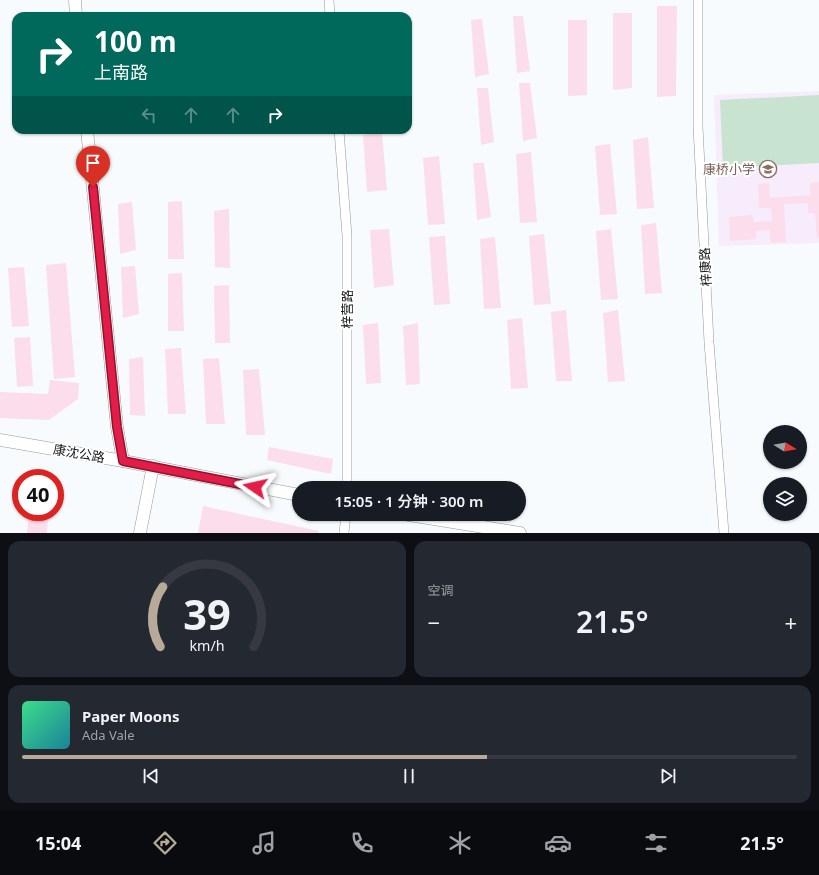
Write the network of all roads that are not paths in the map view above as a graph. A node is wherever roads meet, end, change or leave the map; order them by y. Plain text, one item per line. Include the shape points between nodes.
1 (75, 0) edge
2 (329, 0) edge
3 (698, 0) edge
4 (76, 12) edge
5 (330, 12) edge
6 (87, 134) edge
7 (339, 134) edge
8 (0, 440) edge
9 (123, 461) junction
10 (153, 466) junction
11 (347, 481) edge
12 (292, 494) edge
13 (345, 521) edge
14 (446, 521) edge
15 (140, 533) edge
16 (344, 533) edge
17 (520, 533) edge
18 (724, 533) edge

1 - 4 street
2 - 5 street
3 - 18 street, 梓康路 via 698,127 709,342
6 - 9 street via 108,348
7 - 11 street, 梓营路 via 347,236
8 - 9 street, 康沈公路
9 - 10 street, 康沈公路
10 - 12 street, 康沈公路
10 - 15 street
13 - 16 street
14 - 17 street

